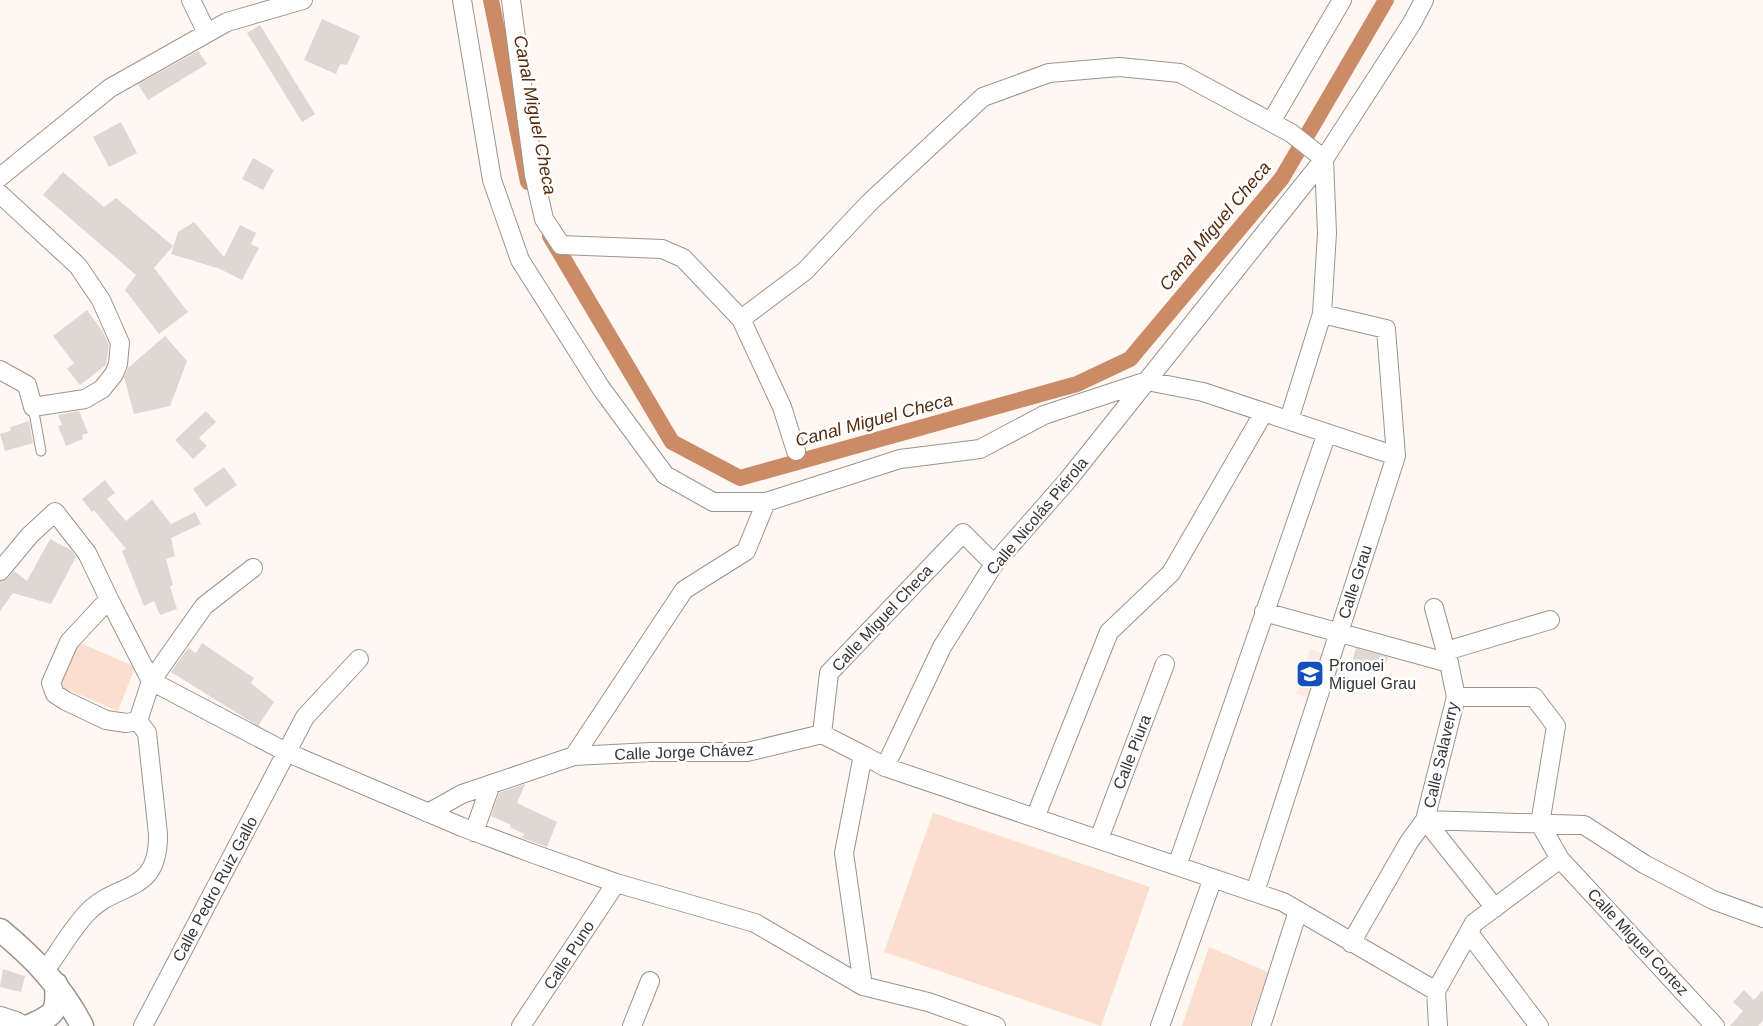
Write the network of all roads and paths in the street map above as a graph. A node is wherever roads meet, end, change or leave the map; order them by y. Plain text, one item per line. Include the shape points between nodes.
1 (191, 0) edge
2 (304, 0) edge
3 (462, 0) edge
4 (511, 0) edge
5 (1342, 0) edge
6 (1424, 0) edge
7 (207, 33) junction
8 (1271, 122) junction
9 (1324, 159) junction
10 (0, 177) edge
11 (0, 194) edge
12 (1322, 314) junction
13 (741, 319) junction
14 (0, 370) edge
15 (1146, 381) junction
16 (33, 407) junction
17 (1264, 412) junction
18 (1289, 420) junction
19 (1327, 433) junction
20 (42, 451) dead end
21 (796, 451) dead end
22 (1396, 456) junction
23 (766, 502) junction
24 (994, 564) junction
25 (253, 568) dead end
26 (0, 571) edge
27 (109, 599) junction
28 (1434, 608) dead end
29 (1264, 612) junction
30 (1550, 620) dead end
31 (1339, 633) junction
32 (1448, 657) junction
33 (359, 659) dead end
34 (1165, 664) dead end
35 (151, 681) junction
36 (1456, 697) junction
37 (138, 721) junction
38 (822, 734) junction
39 (286, 752) junction
40 (574, 756) junction
41 (863, 756) junction
42 (885, 767) junction
43 (491, 784) junction
44 (462, 794) junction
45 (428, 813) junction
46 (1035, 818) junction
47 (1426, 820) junction
48 (1540, 824) junction
49 (468, 829) junction
50 (1100, 839) junction
51 (1560, 859) junction
52 (1177, 866) junction
53 (1213, 878) junction
54 (616, 883) junction
55 (1255, 892) junction
56 (1494, 908) junction
57 (1298, 911) junction
58 (1763, 918) edge
59 (0, 930) edge
60 (1469, 933) junction
61 (1350, 943) junction
62 (51, 977) junction
63 (650, 981) dead end
64 (863, 986) junction
65 (1436, 991) junction
66 (0, 1021) edge
67 (634, 1025) edge
68 (15, 1026) edge
69 (28, 1026) edge
70 (82, 1026) edge
71 (144, 1026) edge
72 (521, 1026) edge
73 (996, 1026) edge
74 (1160, 1026) edge
75 (1261, 1026) edge
76 (1438, 1026) edge
77 (1539, 1026) edge
78 (1715, 1026) edge

1 - 7 street
2 - 7 street via 227,22
3 - 23 street via 492,180 520,260 601,388 665,475 713,502
4 - 13 street via 534,175 544,219 561,245 662,248 683,258
5 - 8 street
6 - 9 street, Calle Nicolás Piérola
7 - 10 street via 110,88
8 - 9 street
8 - 13 street via 1180,73 1154,70 1119,67 1049,74 983,97 869,204 805,272
9 - 12 street via 1327,232
9 - 15 street, Calle Nicolás Piérola
11 - 16 street via 78,266 102,300 120,343 118,364 109,383 102,389 85,399
12 - 18 street
12 - 22 street, Calle Grau via 1386,329
13 - 21 street via 782,407
14 - 16 street via 27,385
15 - 17 street via 1203,392
15 - 23 street via 1044,415 980,449 900,459
15 - 24 street, Calle Nicolás Piérola
16 - 20 lane
17 - 18 street
17 - 46 street via 1171,573 1109,632
18 - 19 street
19 - 22 street
19 - 29 street
22 - 31 street, Calle Grau
23 - 40 street via 746,550 684,590
24 - 38 street, Calle Miguel Checa via 962,533 829,673
24 - 42 street, Calle Nicolás Piérola via 942,646
25 - 35 street via 204,606
26 - 27 street via 30,535 55,512 87,552
27 - 35 street
27 - 37 street via 69,642 51,683 55,694 106,720
28 - 32 street, Calle Salaverry
29 - 31 street
29 - 52 street
30 - 32 street
31 - 32 street
31 - 55 street, Calle Grau
32 - 36 street, Calle Salaverry
33 - 39 street, Calle Pedro Ruiz Gallo via 305,717
34 - 50 street, Calle Piura
35 - 37 street
35 - 39 street
36 - 47 street, Calle Salaverry
36 - 48 street via 1534,697 1556,726
37 - 62 street via 146,733 158,850 152,867 142,880 127,890 104,897 85,915
38 - 40 street, Calle Jorge Chávez via 747,752
38 - 41 street
39 - 45 street
39 - 71 street, Calle Pedro Ruiz Gallo
40 - 43 street, Calle Jorge Chávez
41 - 42 street
41 - 64 street via 844,853
42 - 46 street
43 - 44 street, Calle Jorge Chávez
43 - 49 street
44 - 45 street, Calle Jorge Chávez
44 - 49 street via 457,798 454,812
45 - 49 street
46 - 50 street
47 - 48 street
47 - 56 street
47 - 61 street, Calle Salaverry via 1409,842
48 - 51 street, Calle Miguel Cortez
48 - 58 street via 1584,825 1644,864 1714,900
49 - 54 street
50 - 52 street
51 - 56 street
51 - 78 street, Calle Miguel Cortez
52 - 53 street
53 - 55 street
53 - 74 street
54 - 64 street via 756,923
54 - 72 street, Calle Puno
55 - 57 street
56 - 60 street via 1474,923
57 - 61 street
57 - 75 street
59 - 62 street
60 - 65 street
60 - 77 street
61 - 65 street
62 - 69 street via 58,1005 51,1015
62 - 70 street
63 - 67 street
64 - 73 street via 928,1002
65 - 76 street
66 - 68 highway

